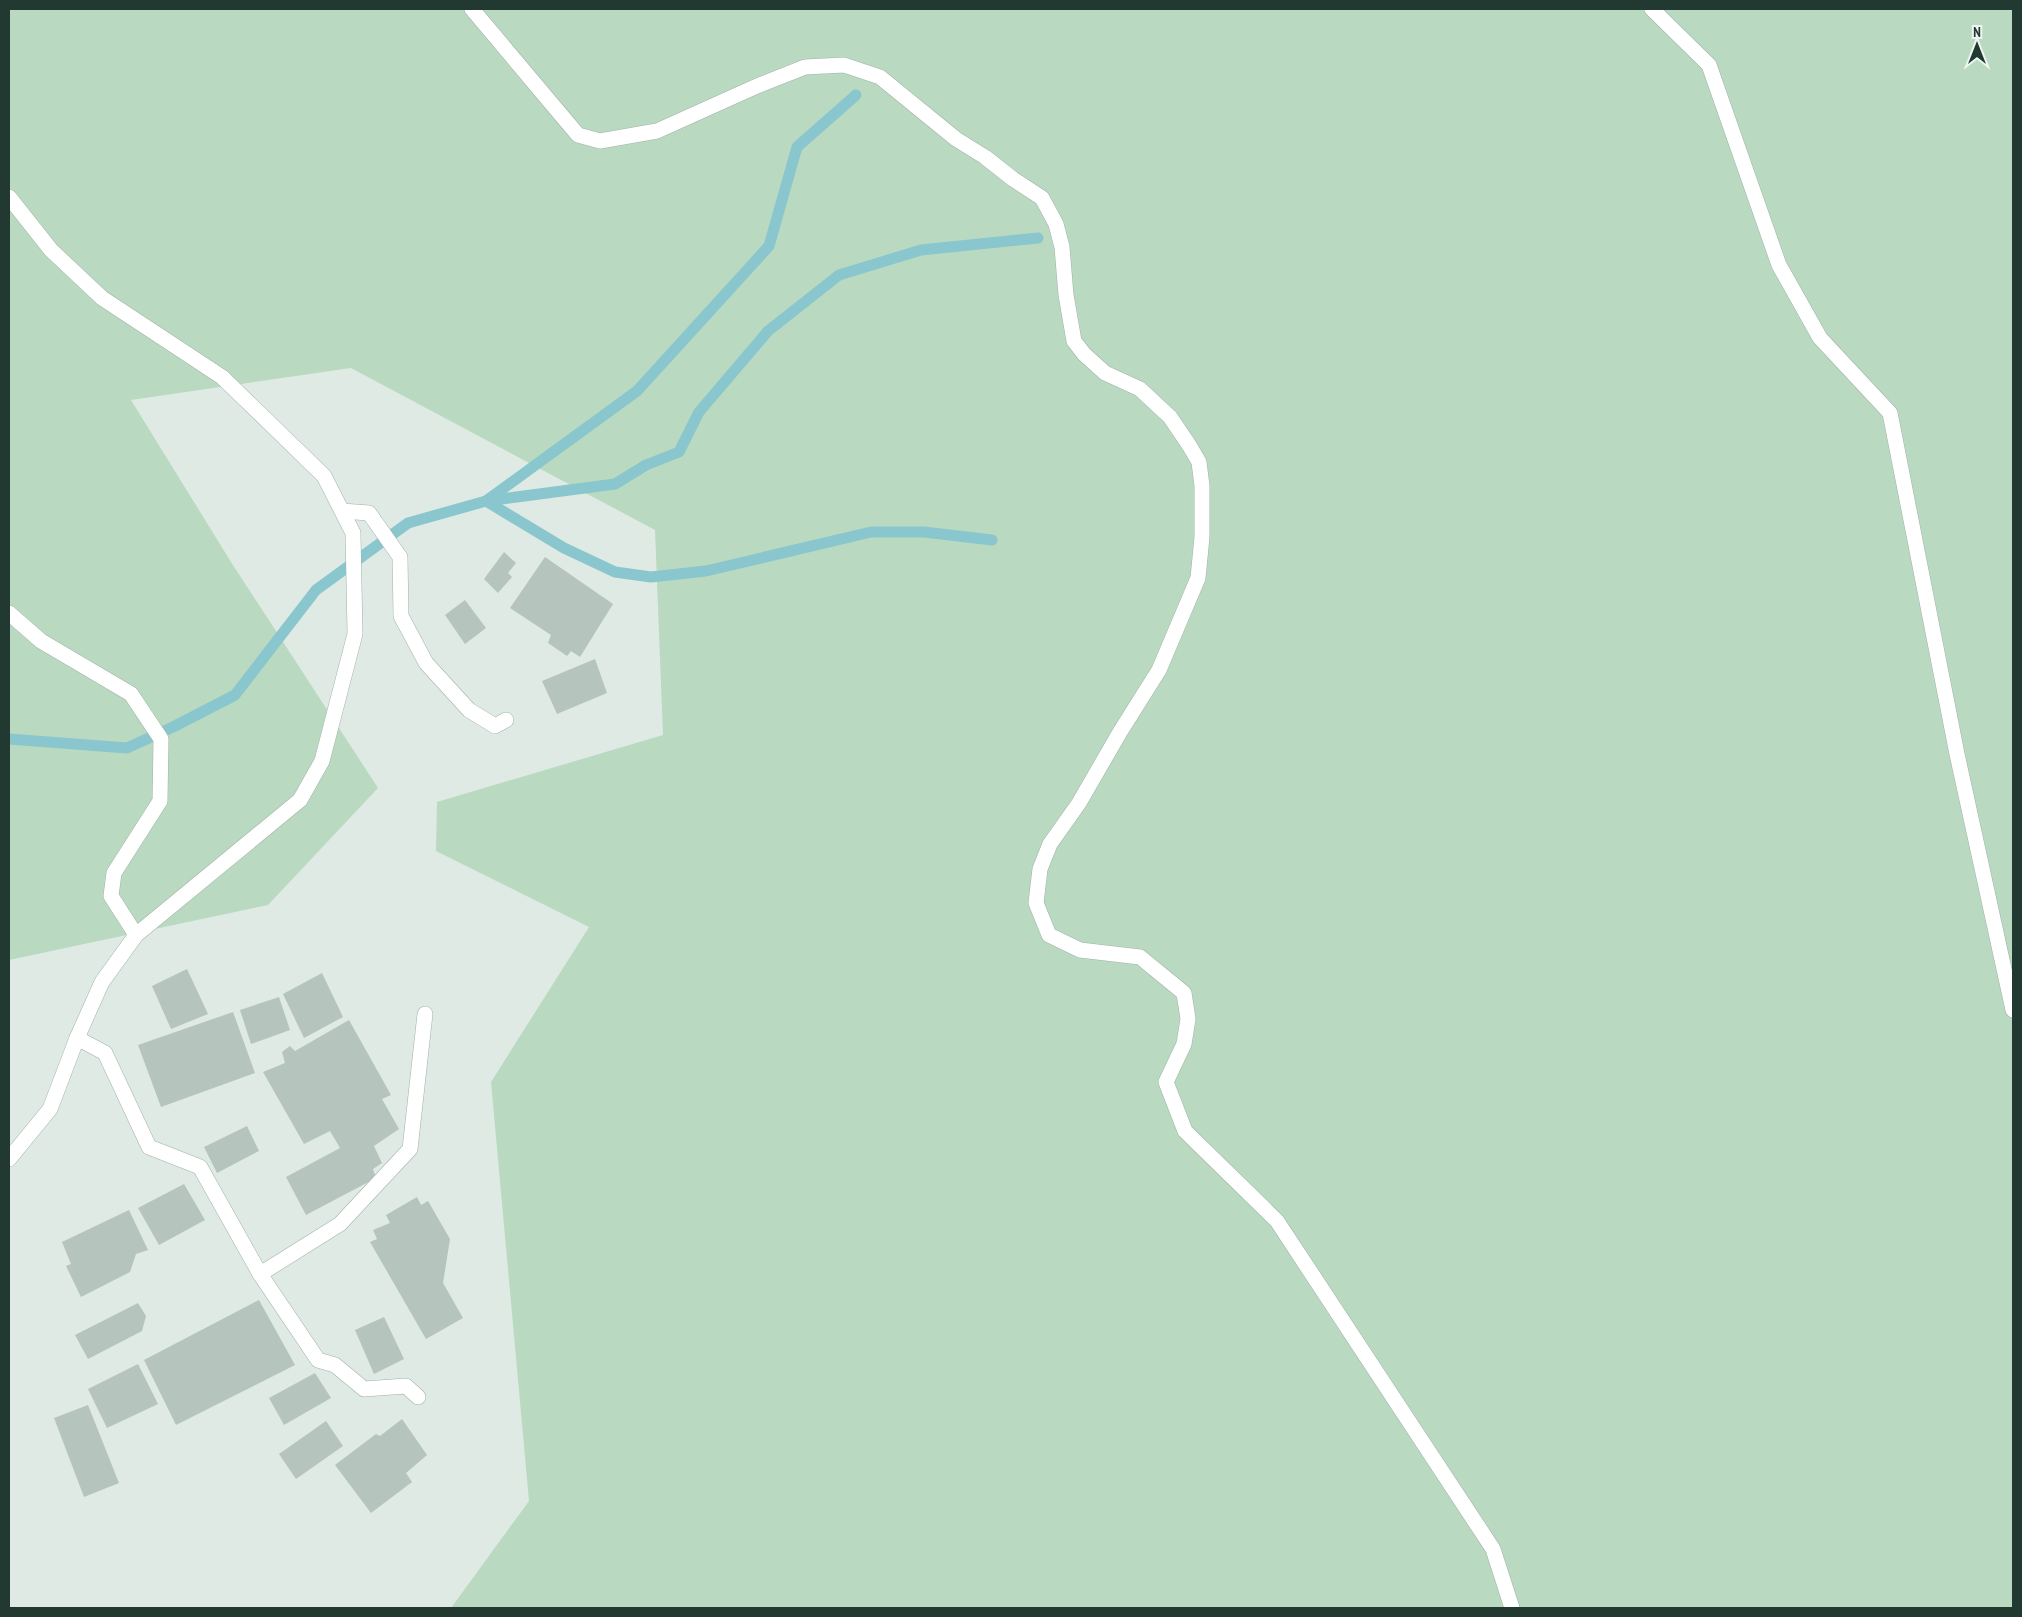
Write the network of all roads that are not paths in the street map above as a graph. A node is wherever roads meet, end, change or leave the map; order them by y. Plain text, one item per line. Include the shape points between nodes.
1 (472, 9) edge
2 (1652, 9) edge
3 (9, 197) edge
4 (342, 511) junction
5 (9, 614) edge
6 (506, 720) dead end
7 (136, 935) junction
8 (2013, 1010) edge
9 (426, 1014) dead end
10 (77, 1038) junction
11 (9, 1158) edge
12 (260, 1274) junction
13 (418, 1398) dead end
14 (1512, 1608) edge

1 - 14 street via 578,135 600,141 657,131 805,67 844,65 880,78 956,139 1042,198 1056,224 1062,247 1074,341 1105,373 1140,389 1170,417 1189,445 1199,462 1202,537 1198,578 1159,670 1079,803 1050,844 1040,869 1036,903 1049,935 1080,950 1140,957 1184,993 1188,1019 1184,1044 1166,1082 1185,1131 1277,1221 1494,1549
2 - 8 street via 1709,65 1779,265 1820,338 1890,414 1957,754
3 - 4 street via 51,250 102,298 222,377 324,476
4 - 6 street via 369,513 400,557 401,616 426,663 469,710 495,726
4 - 7 street via 353,533 355,634 322,761 300,800
5 - 7 street via 41,641 131,694 161,739 160,801 114,873 111,896
7 - 10 street via 102,982
9 - 12 street via 410,1149 340,1224
10 - 11 street via 50,1109
10 - 12 street via 105,1053 149,1147 200,1167
12 - 13 street via 318,1360 335,1365 364,1389 406,1386

